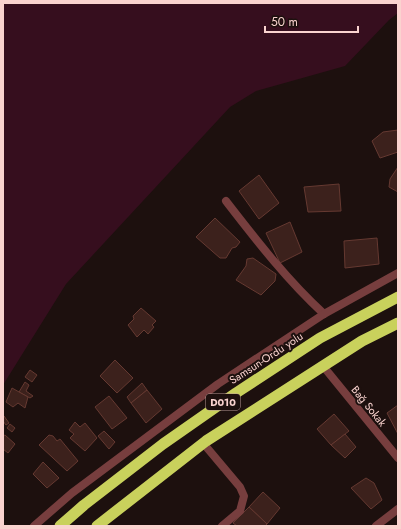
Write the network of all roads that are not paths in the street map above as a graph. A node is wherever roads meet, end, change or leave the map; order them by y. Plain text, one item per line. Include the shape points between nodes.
1 (226, 201) dead end
2 (398, 273) edge
3 (398, 298) edge
4 (324, 314) junction
5 (398, 323) edge
6 (323, 366) junction
7 (203, 443) junction
8 (398, 458) edge
9 (398, 508) edge
10 (34, 526) edge
11 (60, 526) edge
12 (97, 526) edge
13 (222, 526) edge
14 (376, 526) edge

1 - 4 street via 271,258 306,298
2 - 4 street
3 - 11 highway, Samsun-Ordu yolu / D010 via 320,338 236,393 156,449
4 - 10 street via 218,384 72,493
5 - 6 highway, D010 via 362,341
6 - 7 highway, D010
6 - 8 street, Bağ Sokak
7 - 12 highway, D010
7 - 13 street via 240,487 244,496 240,512
9 - 14 street

